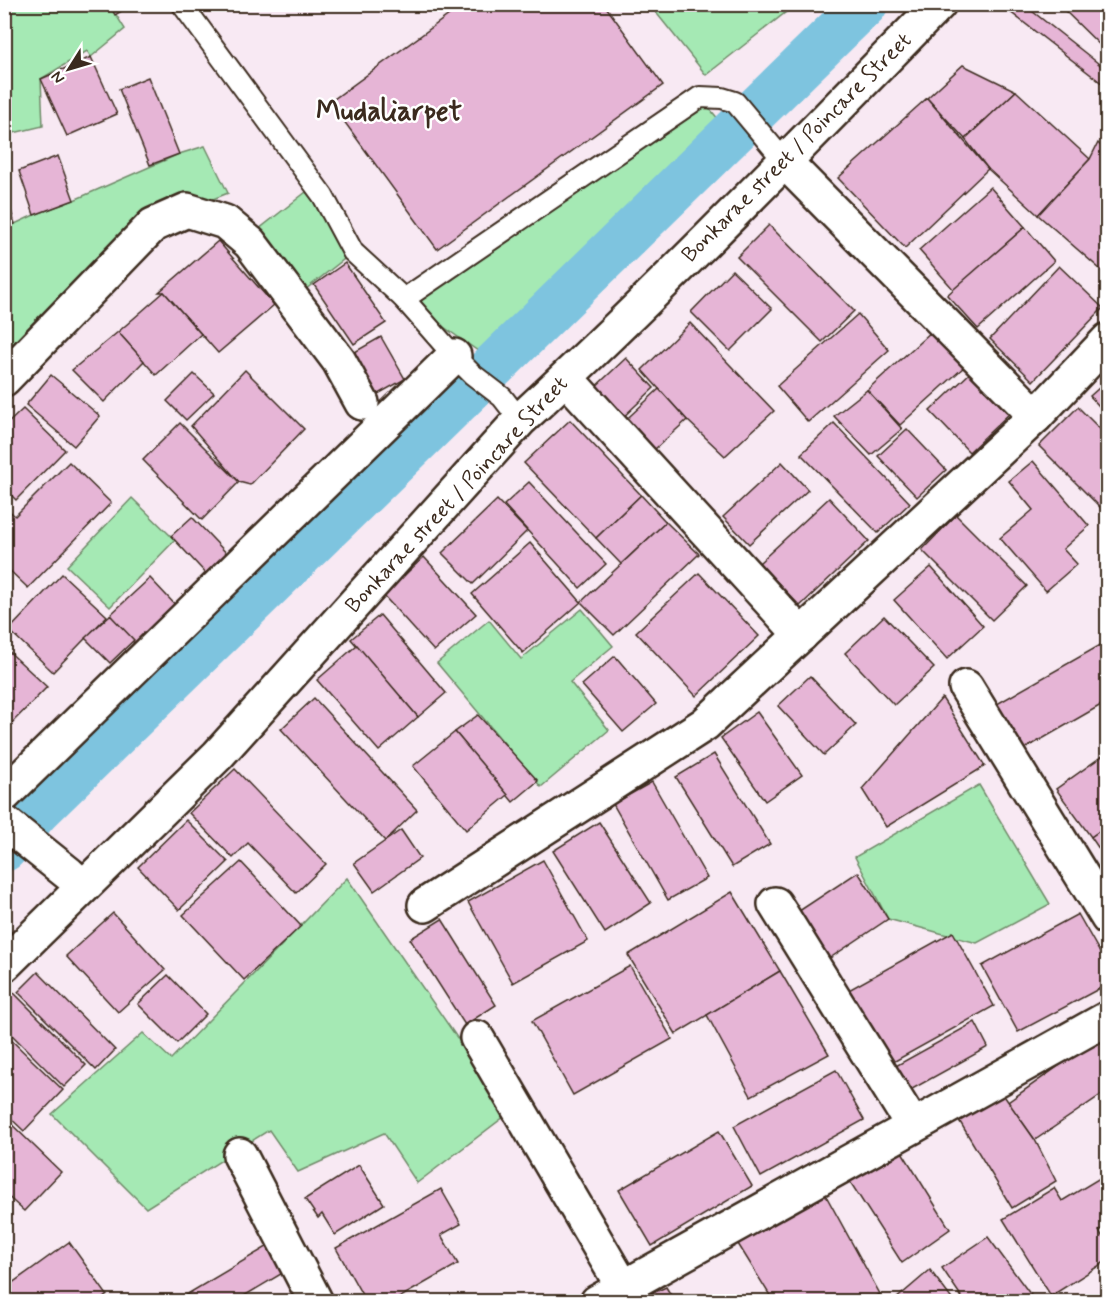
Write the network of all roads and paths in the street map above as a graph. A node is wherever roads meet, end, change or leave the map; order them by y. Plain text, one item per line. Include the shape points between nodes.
1 (182, 4) edge
2 (939, 4) edge
3 (785, 162) junction
4 (404, 299) junction
5 (1107, 340) edge
6 (463, 365) junction
7 (5, 376) edge
8 (566, 378) junction
9 (362, 403) dead end
10 (511, 409) junction
11 (1035, 416) junction
12 (801, 635) junction
13 (966, 687) dead end
14 (4, 795) edge
15 (4, 822) edge
16 (76, 880) junction
17 (425, 904) dead end
18 (775, 904) dead end
19 (1107, 918) edge
20 (4, 965) edge
21 (1107, 1018) edge
22 (477, 1038) dead end
23 (913, 1126) junction
24 (240, 1155) dead end
25 (610, 1294) edge
26 (316, 1302) edge

1 - 4 lane via 323,196 353,252
2 - 3 street, Bonkarae street / Poincare Street
3 - 4 lane via 735,102 700,97
3 - 8 street, Bonkarae street / Poincare Street
3 - 11 street
4 - 6 lane
5 - 11 street
6 - 10 lane
6 - 14 street
7 - 9 street via 153,225 187,210 225,222 250,243 339,361
8 - 10 street, Bonkarae street / Poincare Street
8 - 12 street
10 - 16 street, Bonkarae street / Poincare Street via 218,755
11 - 12 street
12 - 17 street via 705,724
13 - 19 street
15 - 16 street
16 - 20 street, Bonkarae street / Poincare Street
18 - 23 street
21 - 23 street
22 - 25 street
23 - 25 street
24 - 26 street

